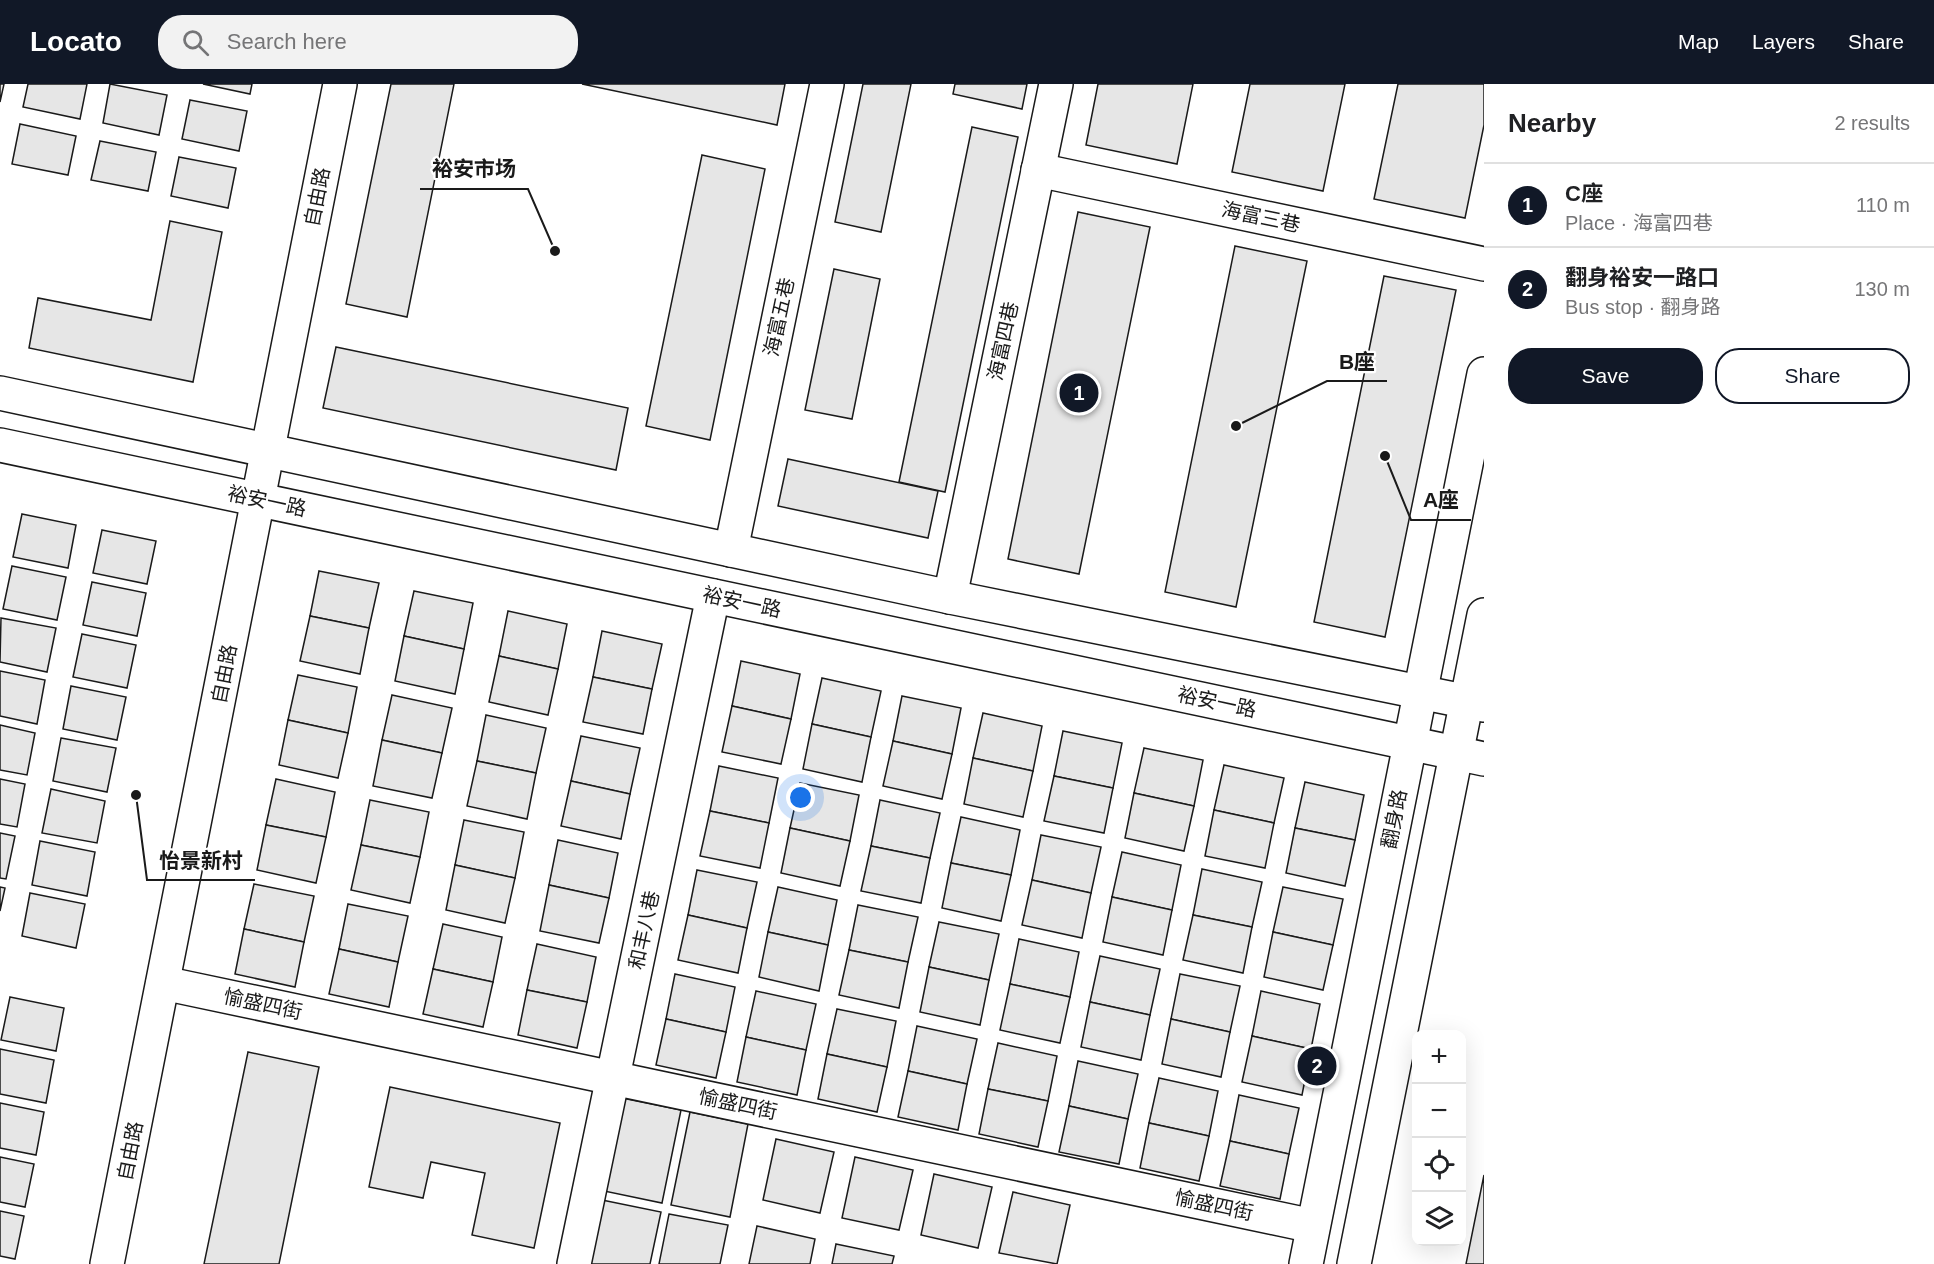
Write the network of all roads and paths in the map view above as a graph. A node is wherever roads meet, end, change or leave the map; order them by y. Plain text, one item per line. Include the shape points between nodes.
1 (340, 84) edge
2 (827, 84) edge
3 (1056, 84) edge
4 (1038, 170) junction
5 (1484, 264) edge
6 (1484, 374) edge
7 (0, 393) edge
8 (0, 445) edge
9 (268, 450) junction
10 (258, 500) junction
11 (732, 550) junction
12 (713, 596) junction
13 (950, 597) junction
14 (1436, 614) junction
15 (1484, 616) edge
16 (1484, 654) edge
17 (1344, 676) junction
18 (1420, 691) junction
19 (1475, 703) edge
20 (1333, 727) junction
21 (1409, 743) junction
22 (1470, 756) edge
23 (1484, 778) edge
24 (1393, 827) junction
25 (1440, 836) junction
26 (163, 983) junction
27 (613, 1078) junction
28 (1313, 1226) junction
29 (107, 1264) edge
30 (574, 1264) edge
31 (1306, 1264) edge
32 (1354, 1264) edge

1 - 9 main road, 自由路
2 - 11 main road, 海富五巷
3 - 4 main road, 海富四巷
4 - 5 main road, 海富三巷
4 - 13 main road, 海富四巷
6 - 14 main road, 翻身路
7 - 9 main road
8 - 10 main road, 裕安一路
9 - 10 main road, 自由路
9 - 11 main road
10 - 12 main road, 裕安一路
10 - 26 main road, 自由路
11 - 13 main road
12 - 20 main road, 裕安一路
12 - 27 main road, 和丰八巷
13 - 17 main road
14 - 17 main road via 1426,637 1410,656 1390,668
14 - 18 main road, 翻身路
15 - 16 main road
15 - 19 main road
17 - 18 main road
18 - 19 main road
18 - 21 main road, 翻身路
19 - 22 main road
20 - 21 main road, 裕安一路
20 - 24 main road via 1356,738 1376,756 1388,776
21 - 22 main road, 裕安一路
21 - 24 main road, 翻身路
22 - 25 main road
23 - 25 main road via 1468,788 1452,808
24 - 28 main road, 翻身路
25 - 32 main road
26 - 27 main road, 愉盛四街
26 - 29 main road, 自由路
27 - 28 main road, 愉盛四街
27 - 30 main road, 和丰八巷
28 - 31 main road, 翻身路

